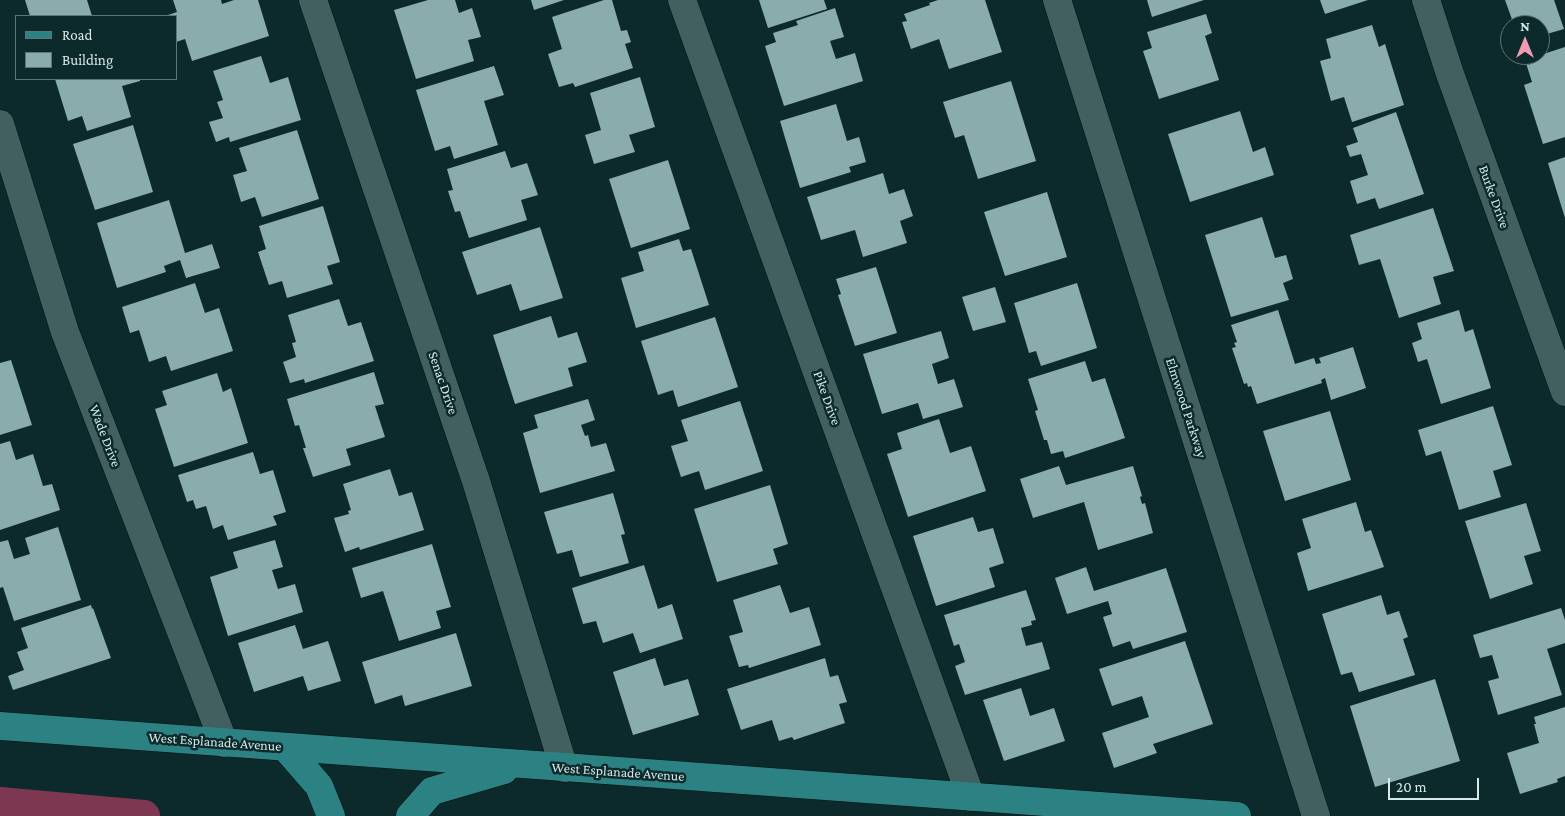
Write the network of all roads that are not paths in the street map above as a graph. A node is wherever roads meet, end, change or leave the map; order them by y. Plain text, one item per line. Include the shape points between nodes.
1 (313, 0) edge
2 (682, 0) edge
3 (1057, 0) edge
4 (1426, 0) edge
5 (0, 124) edge
6 (1565, 392) edge
7 (0, 726) edge
8 (224, 743) junction
9 (284, 747) junction
10 (520, 765) junction
11 (564, 768) junction
12 (971, 797) junction
13 (330, 816) edge
14 (410, 816) edge
15 (1237, 816) edge
16 (1316, 816) edge

1 - 11 street, Senac Drive via 476,481
2 - 12 street, Pike Drive
3 - 16 street, Elmwood Parkway
4 - 6 street, Burke Drive
5 - 8 street, Wade Drive via 65,332
7 - 8 main road, West Esplanade Avenue
8 - 9 main road, West Esplanade Avenue
9 - 10 main road, West Esplanade Avenue
9 - 13 main road via 319,786
10 - 11 main road, West Esplanade Avenue
10 - 14 main road via 432,791
11 - 12 main road, West Esplanade Avenue
12 - 15 main road, West Esplanade Avenue

